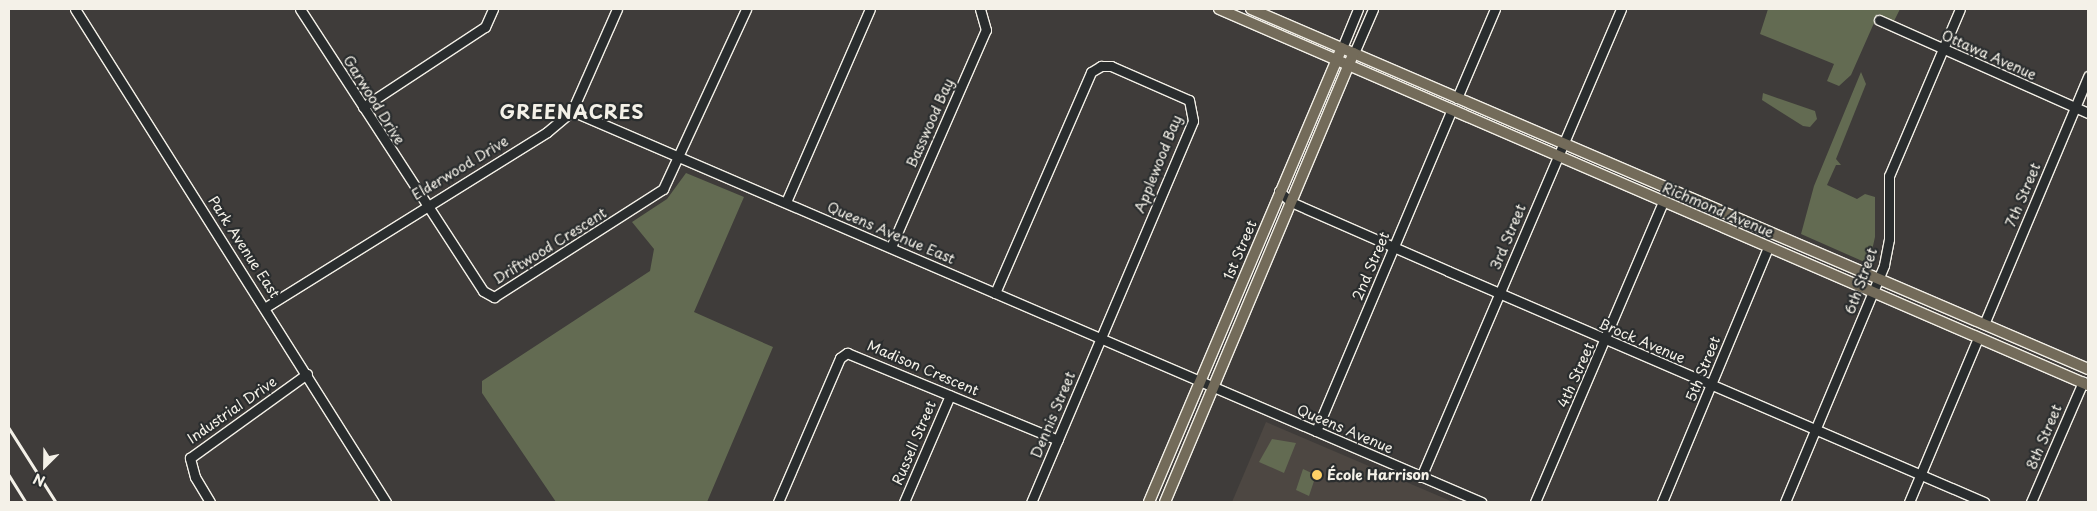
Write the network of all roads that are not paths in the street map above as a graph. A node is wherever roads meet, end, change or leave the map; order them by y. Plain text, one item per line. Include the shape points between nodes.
1 (75, 9) edge
2 (493, 9) edge
3 (617, 9) edge
4 (746, 9) edge
5 (870, 9) edge
6 (980, 9) edge
7 (1219, 9) edge
8 (1251, 9) edge
9 (1358, 9) edge
10 (1373, 9) edge
11 (1495, 9) edge
12 (1621, 9) edge
13 (1960, 9) edge
14 (303, 10) edge
15 (1879, 20) dead end
16 (1342, 48) junction
17 (1942, 49) junction
18 (1354, 53) junction
19 (1336, 62) junction
20 (1348, 67) junction
21 (2088, 76) edge
22 (1457, 98) junction
23 (363, 107) junction
24 (2075, 108) junction
25 (572, 111) junction
26 (1452, 111) junction
27 (2088, 114) edge
28 (1564, 143) junction
29 (1558, 157) junction
30 (681, 158) junction
31 (1279, 191) junction
32 (786, 202) junction
33 (1291, 202) junction
34 (1663, 202) junction
35 (428, 203) junction
36 (1394, 246) junction
37 (891, 247) junction
38 (1768, 247) junction
39 (1878, 279) junction
40 (1872, 292) junction
41 (995, 293) junction
42 (1500, 293) junction
43 (266, 307) junction
44 (1984, 324) junction
45 (1100, 338) junction
46 (1978, 338) junction
47 (1606, 340) junction
48 (2088, 369) edge
49 (307, 374) junction
50 (1199, 380) junction
51 (2085, 384) edge
52 (1213, 386) junction
53 (1711, 386) junction
54 (950, 395) junction
55 (1316, 431) junction
56 (1816, 432) junction
57 (1058, 440) junction
58 (1421, 477) junction
59 (1920, 477) junction
60 (210, 502) edge
61 (386, 502) edge
62 (778, 502) edge
63 (904, 502) edge
64 (1031, 502) edge
65 (1149, 502) edge
66 (1165, 502) edge
67 (1480, 502) edge
68 (1535, 502) edge
69 (1662, 502) edge
70 (1785, 502) edge
71 (1909, 502) edge
72 (1984, 502) edge
73 (2031, 502) edge

1 - 43 street, Park Avenue East
2 - 23 street via 485,27
3 - 25 street, Elderwood Drive
4 - 30 street
5 - 32 street
6 - 37 street, Basswood Bay via 986,30
7 - 19 main road, Richmond Avenue
8 - 16 main road, Richmond Avenue
9 - 16 street, 1st Street
10 - 18 street, 1st Street
11 - 22 street
12 - 28 street, 3rd Street
13 - 17 street, 6th Street
14 - 23 street, Garwood Drive
15 - 17 street, Ottawa Avenue
16 - 18 main road, Richmond Avenue
16 - 19 main road, 1st Street
17 - 24 street, Ottawa Avenue
17 - 39 street, 6th Street via 1889,176 1888,249
18 - 20 main road, 1st Street
18 - 22 main road, Richmond Avenue
19 - 20 main road, Richmond Avenue
19 - 31 main road, 1st Street
20 - 26 main road, Richmond Avenue
20 - 33 main road, 1st Street
21 - 24 street, 7th Street
22 - 28 main road, Richmond Avenue
23 - 35 street, Garwood Drive
24 - 27 street, Ottawa Avenue
24 - 44 street, 7th Street
25 - 30 street, Queens Avenue East
25 - 35 street, Elderwood Drive via 547,132
26 - 29 main road, Richmond Avenue
26 - 36 street, 2nd Street
28 - 29 street, 3rd Street
28 - 39 main road, Richmond Avenue
29 - 34 main road, Richmond Avenue
29 - 42 street, 3rd Street
30 - 32 street, Queens Avenue East
30 - 35 street, Driftwood Crescent via 658,194 494,297 483,291
31 - 33 street, Brock Avenue
31 - 50 main road, 1st Street
32 - 37 street, Queens Avenue East
33 - 36 street, Brock Avenue
33 - 52 main road, 1st Street
34 - 38 main road, Richmond Avenue
34 - 47 street, 4th Street
35 - 43 street, Elderwood Drive
36 - 42 street, Brock Avenue
36 - 55 street, 2nd Street
37 - 41 street, Queens Avenue East
38 - 40 main road, Richmond Avenue
38 - 53 street, 5th Street
39 - 40 street, 6th Street
39 - 44 main road, Richmond Avenue
40 - 46 main road, Richmond Avenue
40 - 56 street, 6th Street
41 - 45 street, Queens Avenue East
41 - 45 street, Applewood Bay via 1091,72 1100,66 1111,66 1180,94 1193,110 1193,120
42 - 47 street, Brock Avenue
42 - 58 street, 3rd Street
43 - 49 street, Park Avenue East
44 - 48 main road, Richmond Avenue
45 - 50 street, Queens Avenue East
45 - 57 street, Dennis Street
46 - 51 main road, Richmond Avenue
46 - 59 street
47 - 53 street, Brock Avenue
47 - 68 street, 4th Street
49 - 60 street, Industrial Drive via 190,458 194,477
49 - 61 street, Park Avenue East
50 - 52 street, Queens Avenue
50 - 65 main road, 1st Street
51 - 73 street, 8th Street
52 - 55 street, Queens Avenue
52 - 66 main road, 1st Street
53 - 56 street, Brock Avenue
53 - 69 street, 5th Street
54 - 57 street, Madison Crescent
54 - 62 street, Madison Crescent via 847,353 840,358
54 - 63 street, Russell Street
55 - 58 street, Queens Avenue
56 - 59 street, Brock Avenue
56 - 70 street, 6th Street
57 - 64 street, Dennis Street
58 - 67 street, Queens Avenue
59 - 71 street
59 - 72 street, Brock Avenue

